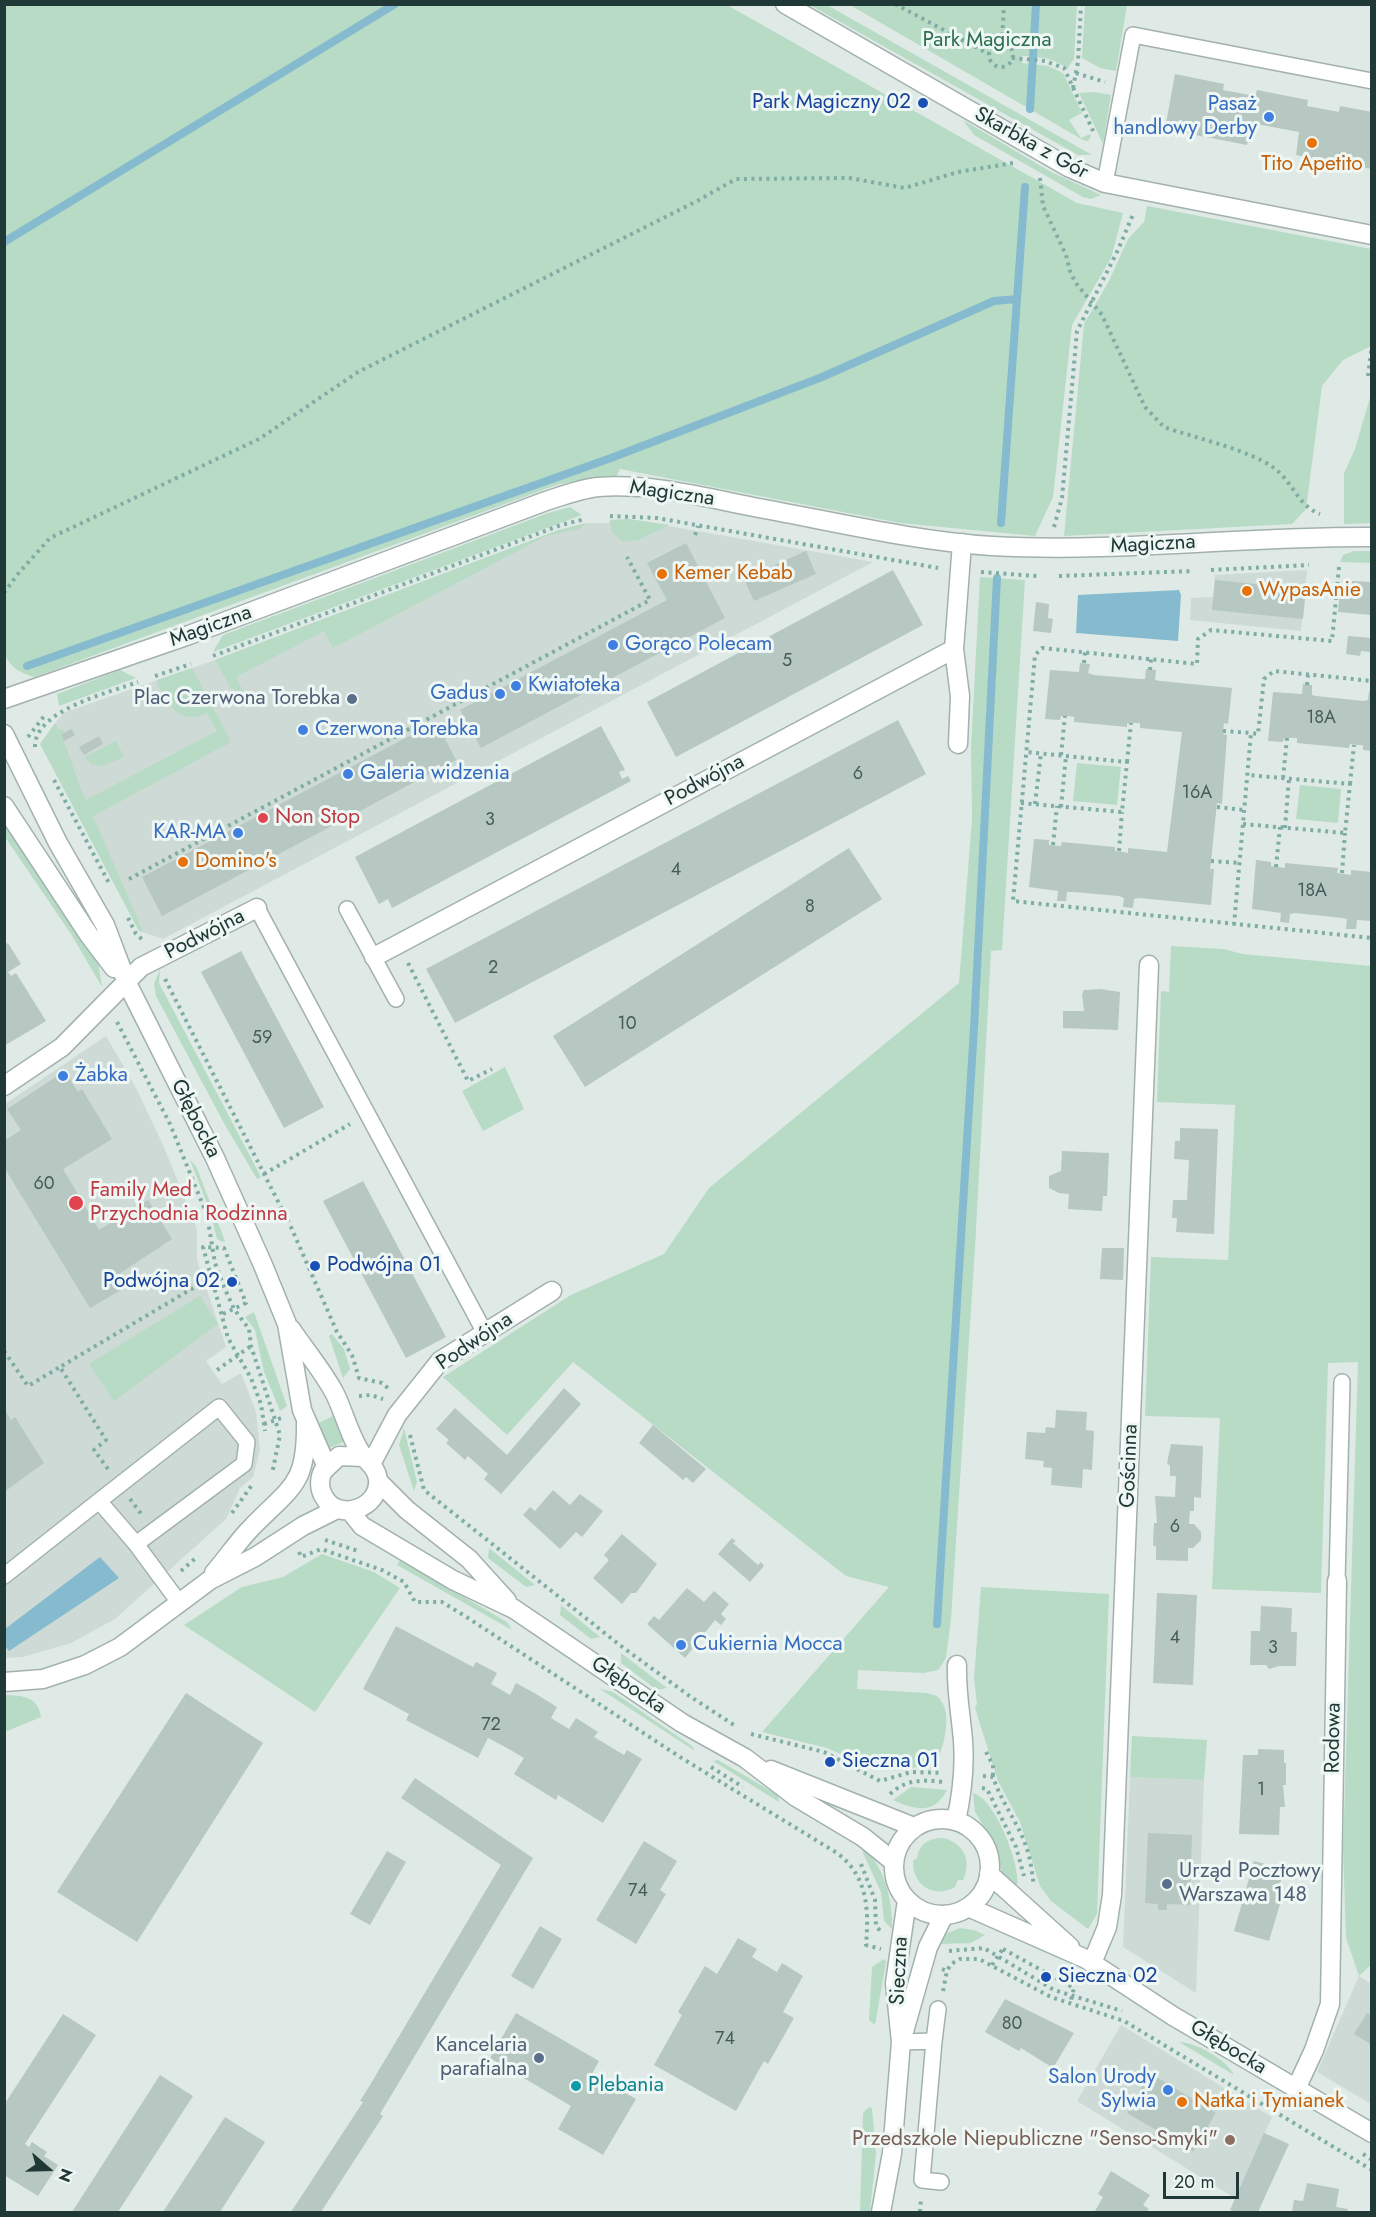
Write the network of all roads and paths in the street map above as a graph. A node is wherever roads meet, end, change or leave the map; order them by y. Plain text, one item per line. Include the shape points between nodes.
1 (785, 4) edge
2 (894, 4) edge
3 (1004, 4) edge
4 (1082, 4) edge
5 (1002, 44) junction
6 (989, 54) junction
7 (1012, 58) junction
8 (1076, 73) junction
9 (1371, 81) edge
10 (1123, 88) junction
11 (1073, 89) junction
12 (1095, 136) dead end
13 (1013, 163) dead end
14 (1040, 178) dead end
15 (1105, 183) junction
16 (1134, 212) dead end
17 (1371, 235) edge
18 (1092, 301) junction
19 (1371, 344) edge
20 (1368, 376) dead end
21 (610, 516) dead end
22 (1326, 516) dead end
23 (585, 519) dead end
24 (698, 526) junction
25 (695, 535) dead end
26 (1371, 537) edge
27 (962, 543) junction
28 (1049, 548) junction
29 (627, 557) dead end
30 (1309, 565) dead end
31 (1339, 567) dead end
32 (1211, 570) dead end
33 (1193, 571) dead end
34 (1037, 576) dead end
35 (1059, 576) dead end
36 (959, 585) junction
37 (4, 593) edge
38 (954, 649) junction
39 (1085, 652) junction
40 (213, 656) dead end
41 (1151, 659) junction
42 (1084, 663) dead end
43 (191, 664) dead end
44 (1150, 670) dead end
45 (1308, 675) junction
46 (155, 676) dead end
47 (1371, 681) edge
48 (138, 682) dead end
49 (1307, 685) dead end
50 (4, 699) edge
51 (1065, 716) dead end
52 (1131, 723) dead end
53 (1223, 730) dead end
54 (1251, 733) junction
55 (4, 734) edge
56 (1287, 738) dead end
57 (957, 744) dead end
58 (1354, 745) dead end
59 (36, 749) junction
60 (30, 752) dead end
61 (1026, 752) junction
62 (1041, 753) junction
63 (40, 755) dead end
64 (1063, 755) junction
65 (1127, 762) junction
66 (50, 772) dead end
67 (1248, 775) junction
68 (1283, 778) junction
69 (1289, 778) junction
70 (1350, 784) junction
71 (1021, 802) junction
72 (1035, 804) junction
73 (4, 806) edge
74 (1059, 806) junction
75 (1217, 807) dead end
76 (1244, 810) junction
77 (1122, 812) junction
78 (1243, 824) junction
79 (1282, 827) junction
80 (1345, 833) junction
81 (1053, 845) dead end
82 (1119, 851) dead end
83 (1211, 861) dead end
84 (1239, 863) junction
85 (1276, 867) dead end
86 (1342, 873) dead end
87 (129, 879) dead end
88 (114, 893) dead end
89 (1061, 901) dead end
90 (1128, 907) dead end
91 (257, 908) joint
92 (1060, 908) junction
93 (347, 909) dead end
94 (125, 914) dead end
95 (1127, 914) junction
96 (1285, 922) dead end
97 (1234, 925) junction
98 (1350, 929) dead end
99 (1284, 930) junction
100 (1350, 936) junction
101 (1371, 938) edge
102 (162, 956) junction
103 (374, 957) junction
104 (405, 957) dead end
105 (1149, 965) dead end
106 (127, 983) junction
107 (396, 999) dead end
108 (107, 1004) junction
109 (492, 1069) dead end
110 (4, 1086) edge
111 (369, 1113) junction
112 (264, 1174) junction
113 (212, 1246) junction
114 (210, 1278) junction
115 (552, 1292) dead end
116 (234, 1309) junction
117 (223, 1314) junction
118 (287, 1324) junction
119 (485, 1333) junction
120 (251, 1346) junction
121 (4, 1351) edge
122 (238, 1354) junction
123 (60, 1367) junction
124 (217, 1370) dead end
125 (1342, 1382) dead end
126 (405, 1406) junction
127 (306, 1422) junction
128 (267, 1440) dead end
129 (371, 1467) junction
130 (110, 1473) dead end
131 (323, 1473) junction
132 (258, 1479) dead end
133 (251, 1486) junction
134 (99, 1501) junction
135 (276, 1505) junction
136 (344, 1510) junction
137 (228, 1522) dead end
138 (297, 1529) junction
139 (136, 1544) junction
140 (207, 1547) dead end
141 (360, 1551) dead end
142 (4, 1576) edge
143 (210, 1580) junction
144 (1337, 1581) joint
145 (166, 1585) junction
146 (178, 1601) junction
147 (514, 1609) junction
148 (957, 1665) dead end
149 (4, 1682) edge
150 (745, 1758) junction
151 (709, 1765) dead end
152 (869, 1773) dead end
153 (751, 1791) dead end
154 (956, 1821) junction
155 (914, 1827) junction
156 (859, 1860) dead end
157 (894, 1862) junction
158 (989, 1874) junction
159 (907, 1900) junction
160 (968, 1907) junction
161 (944, 1915) junction
162 (899, 1947) junction
163 (1002, 1948) dead end
164 (925, 1955) junction
165 (1089, 1961) junction
166 (1072, 1995) junction
167 (1070, 2004) junction
168 (938, 2009) dead end
169 (1126, 2013) dead end
170 (901, 2042) junction
171 (934, 2042) junction
172 (1296, 2089) junction
173 (1371, 2133) edge
174 (1357, 2150) dead end
175 (1371, 2160) edge
176 (1371, 2170) edge
177 (941, 2182) dead end
178 (881, 2212) edge

1 - 15 street, Skarbka z Gór via 1068,167
2 - 6 path
3 - 5 path
4 - 8 path
5 - 6 path via 996,44
5 - 7 path via 1012,50
6 - 7 path via 994,65 1000,67
7 - 11 path via 1045,61 1064,68
8 - 10 path
8 - 11 path
9 - 10 lane via 1132,35
10 - 15 lane
11 - 12 path
13 - 37 path via 958,172 905,188 849,178 736,179 358,372 259,439 50,538
14 - 18 path via 1050,226 1075,282
15 - 17 street, Skarbka z Gór
16 - 18 path
18 - 22 path via 1144,407 1154,418 1164,427 1274,468 1307,507
18 - 28 path via 1077,331 1062,498
19 - 20 path
21 - 24 path via 657,518
23 - 40 path
24 - 25 path
24 - 36 path via 941,568 944,583
26 - 28 street, Magiczna via 1114,549
27 - 28 street, Magiczna
27 - 36 street
27 - 50 street, Magiczna via 678,492 630,486 596,487 546,501 189,635
29 - 87 path via 650,600
30 - 32 path
31 - 41 path via 1332,641 1211,630 1198,639 1197,664
33 - 35 path
34 - 36 path via 978,572 975,586
36 - 38 street
38 - 57 street via 960,696
38 - 103 street, Podwójna
39 - 41 path
39 - 42 path
39 - 61 path via 1042,648 1035,655
41 - 44 path
43 - 46 path
45 - 47 path
45 - 49 path
45 - 54 path via 1274,671 1267,674 1262,685 1258,734
48 - 59 path via 61,710 44,727
51 - 64 path
52 - 65 path
53 - 54 path
54 - 67 path
55 - 106 street, Głębocka via 105,926
56 - 68 path
58 - 70 path
59 - 60 path
59 - 63 path
61 - 62 path
61 - 71 path
62 - 64 path
62 - 72 path
64 - 65 path
64 - 74 path
65 - 77 path
66 - 88 path
67 - 68 path
67 - 76 path
68 - 69 path
69 - 70 path
69 - 79 path
70 - 80 path
71 - 72 path
71 - 92 path via 1012,901
72 - 74 path
73 - 106 street, Głębocka via 89,935
74 - 77 path
74 - 81 path
75 - 76 path
76 - 78 path
77 - 82 path
78 - 79 path
78 - 84 path
79 - 80 path
79 - 85 path
80 - 86 path
83 - 84 path
84 - 97 path
89 - 92 path
90 - 95 path
91 - 102 street, Podwójna
91 - 111 lane, Podwójna
92 - 95 path
93 - 103 lane
94 - 102 path via 136,934 158,945
95 - 97 path
96 - 99 path
97 - 99 path
98 - 100 path
99 - 100 path
100 - 101 path
102 - 106 street, Podwójna via 141,967
102 - 112 path via 169,967 165,981 168,988
103 - 107 lane
104 - 109 path via 468,1081
105 - 165 street, Gościnna via 1112,1894 1107,1927
106 - 108 street, Podwójna
106 - 118 street, Głębocka via 232,1194
108 - 110 street, Podwójna via 62,1047
108 - 113 path via 170,1124 207,1215
111 - 112 path
111 - 119 lane, Podwójna
112 - 126 path via 337,1332 352,1355 359,1378 382,1383
113 - 114 path via 203,1247
113 - 116 path
113 - 116 path via 224,1248 246,1303
114 - 117 path
114 - 123 path
115 - 119 street, Podwójna
116 - 117 path
116 - 120 path via 249,1329
117 - 122 path via 228,1338
118 - 127 street, Głębocka
118 - 129 street, Głębocka via 333,1391
119 - 126 street, Podwójna via 440,1361
120 - 122 path
120 - 135 path via 280,1435 270,1484
121 - 123 path via 28,1386
122 - 124 path
122 - 128 path via 261,1404
123 - 130 path via 106,1440 94,1450
125 - 144 lane, Rodowa
126 - 129 street, Podwójna
126 - 152 path via 414,1417 409,1430 424,1490 621,1646 703,1706 751,1734 824,1752
127 - 131 street, Głębocka
127 - 135 street via 304,1464 297,1481
129 - 131 street via 339,1456
129 - 136 street via 369,1502
129 - 147 street, Głębocka via 407,1510 469,1560
131 - 135 street
131 - 136 street, Głębocka via 324,1498
132 - 133 path
133 - 135 path
133 - 137 path
134 - 139 lane
134 - 139 lane via 219,1407 247,1442 244,1464
134 - 142 lane
135 - 143 street via 251,1527
136 - 138 street
136 - 147 street, Głębocka via 362,1526 453,1580
138 - 141 path via 317,1540
138 - 143 street
138 - 162 path via 301,1557 321,1549 382,1570 404,1582 415,1602 442,1602 849,1861 866,1893 866,1945
139 - 145 lane
140 - 145 path
143 - 146 street
144 - 172 street, Rodowa via 1330,2004
145 - 146 lane
146 - 149 street via 137,1635 86,1665 43,1679
147 - 150 street, Głębocka via 676,1719
148 - 154 street via 964,1774
150 - 155 street, Głębocka
150 - 157 street, Głębocka
151 - 153 path
154 - 155 street via 932,1820
154 - 158 street via 982,1841
155 - 157 street via 900,1842
156 - 162 path via 875,1900 876,1926
157 - 159 street via 897,1887
158 - 160 street via 982,1893
158 - 165 street, Głębocka
159 - 161 street via 924,1912
159 - 162 street, Sieczna
160 - 161 street
160 - 165 street, Głębocka
161 - 164 street, Sieczna
162 - 170 street, Sieczna via 895,1997
163 - 166 path via 1074,1988
164 - 166 path via 984,1948 1050,1988
164 - 167 path via 947,1971 960,1959 979,1959
164 - 170 street, Sieczna
165 - 172 street, Głębocka
166 - 167 path
166 - 169 path
167 - 176 path via 1124,2021
168 - 171 lane
170 - 171 lane
170 - 178 street, Sieczna via 892,2153
171 - 177 lane via 922,2180
172 - 173 street, Głębocka
174 - 175 path

